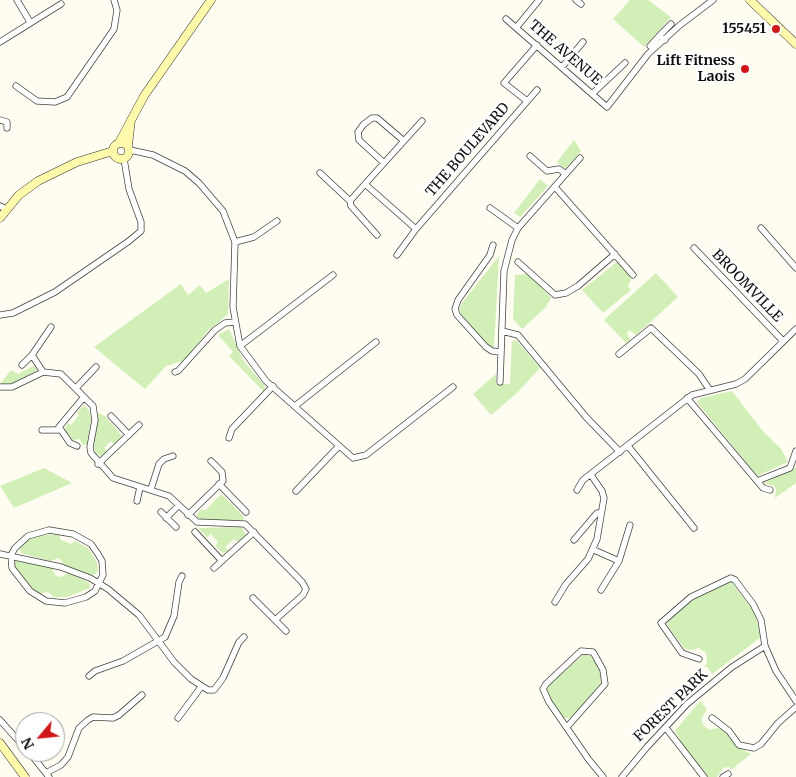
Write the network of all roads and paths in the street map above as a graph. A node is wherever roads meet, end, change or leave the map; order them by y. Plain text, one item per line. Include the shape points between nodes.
1 (17, 0) edge
2 (114, 0) edge
3 (210, 0) edge
4 (539, 0) edge
5 (713, 0) edge
6 (750, 0) edge
7 (60, 4) dead end
8 (506, 19) dead end
9 (30, 22) junction
10 (671, 24) dead end
11 (516, 28) junction
12 (662, 37) junction
13 (0, 42) edge
14 (583, 42) dead end
15 (796, 44) edge
16 (537, 45) junction
17 (650, 46) dead end
18 (625, 63) dead end
19 (562, 66) junction
20 (16, 86) dead end
21 (537, 90) dead end
22 (593, 93) junction
23 (527, 102) junction
24 (0, 120) edge
25 (131, 120) junction
26 (422, 121) dead end
27 (7, 128) dead end
28 (404, 141) junction
29 (118, 142) junction
30 (129, 148) junction
31 (113, 151) junction
32 (530, 156) dead end
33 (124, 158) junction
34 (580, 158) dead end
35 (384, 163) junction
36 (320, 173) dead end
37 (566, 174) junction
38 (366, 184) junction
39 (555, 187) junction
40 (350, 202) junction
41 (3, 207) edge
42 (490, 208) dead end
43 (0, 218) edge
44 (277, 221) dead end
45 (518, 228) junction
46 (761, 228) dead end
47 (416, 229) junction
48 (377, 235) dead end
49 (235, 242) junction
50 (493, 245) dead end
51 (694, 248) dead end
52 (615, 254) junction
53 (397, 255) dead end
54 (518, 262) dead end
55 (796, 268) edge
56 (333, 275) dead end
57 (633, 275) dead end
58 (0, 315) edge
59 (235, 322) junction
60 (52, 327) dead end
61 (796, 328) edge
62 (502, 331) junction
63 (783, 341) junction
64 (376, 342) dead end
65 (240, 346) junction
66 (500, 352) junction
67 (619, 354) dead end
68 (32, 355) junction
69 (22, 365) dead end
70 (96, 367) dead end
71 (43, 372) junction
72 (175, 372) dead end
73 (500, 382) dead end
74 (272, 386) junction
75 (0, 387) edge
76 (453, 387) dead end
77 (76, 388) junction
78 (710, 389) junction
79 (84, 397) junction
80 (687, 398) junction
81 (295, 406) junction
82 (111, 416) dead end
83 (139, 425) dead end
84 (42, 430) dead end
85 (59, 430) junction
86 (129, 435) junction
87 (229, 438) dead end
88 (77, 446) dead end
89 (340, 446) junction
90 (628, 446) junction
91 (796, 451) edge
92 (620, 452) junction
93 (173, 456) dead end
94 (211, 461) dead end
95 (98, 464) junction
96 (591, 475) junction
97 (757, 481) junction
98 (219, 484) junction
99 (140, 487) junction
100 (151, 489) junction
101 (576, 490) dead end
102 (770, 490) dead end
103 (296, 491) dead end
104 (137, 500) dead end
105 (178, 506) junction
106 (161, 512) dead end
107 (246, 512) dead end
108 (601, 513) junction
109 (188, 515) junction
110 (166, 518) junction
111 (630, 525) dead end
112 (176, 527) dead end
113 (694, 528) dead end
114 (195, 532) dead end
115 (254, 532) junction
116 (574, 540) dead end
117 (594, 550) junction
118 (0, 554) edge
119 (11, 555) junction
120 (619, 561) junction
121 (222, 562) junction
122 (214, 568) dead end
123 (182, 576) dead end
124 (99, 584) junction
125 (601, 590) dead end
126 (253, 598) dead end
127 (556, 602) dead end
128 (275, 620) junction
129 (286, 631) dead end
130 (244, 637) dead end
131 (160, 641) junction
132 (765, 646) junction
133 (699, 659) dead end
134 (89, 676) dead end
135 (201, 687) junction
136 (142, 695) dead end
137 (796, 701) edge
138 (796, 707) edge
139 (178, 718) dead end
140 (712, 718) dead end
141 (0, 720) edge
142 (567, 727) junction
143 (666, 728) junction
144 (15, 737) edge
145 (0, 743) edge
146 (37, 762) edge
147 (48, 775) edge
148 (25, 777) edge
149 (603, 777) edge
150 (622, 777) edge
151 (704, 777) edge

1 - 9 street
2 - 20 street via 117,10 114,28 67,97 55,102 37,101
3 - 25 street
4 - 11 street
5 - 12 street
6 - 15 street
7 - 9 street
8 - 11 street, THE AVENUE
9 - 13 street
10 - 12 street
11 - 16 street, THE AVENUE
12 - 17 street
12 - 22 street, THE AVENUE via 607,107
14 - 19 street
16 - 19 street, THE AVENUE
16 - 23 street, THE BOULEVARD via 504,83
18 - 22 street
19 - 22 street, THE AVENUE
21 - 23 street
23 - 47 street, THE BOULEVARD
24 - 27 street via 7,122
25 - 29 street
25 - 30 street
26 - 28 street
28 - 35 street
28 - 35 street via 378,118 372,118 363,125 358,132 359,140
29 - 30 street
29 - 31 street
30 - 33 street
30 - 49 street via 153,155 192,176 223,211
31 - 33 street via 117,158
31 - 41 street via 47,176
32 - 37 street via 548,171 559,169
33 - 58 street via 141,231 55,292 14,313
34 - 37 street
35 - 38 street
36 - 40 street
37 - 39 street
38 - 40 street
38 - 47 street
39 - 45 street
39 - 52 street
40 - 48 street
41 - 43 street
42 - 45 street
44 - 49 street via 254,237
45 - 62 street via 504,271
46 - 55 street
47 - 53 street, THE BOULEVARD
49 - 59 street
50 - 66 street via 490,255 455,309 486,347
51 - 63 street, BROOMVILLE
52 - 54 street via 578,286 555,295
52 - 57 street
56 - 65 street
59 - 65 street
59 - 72 street via 225,323 215,330
60 - 68 street
61 - 63 street, BROOMVILLE
62 - 66 street
62 - 92 street via 518,335 586,418
63 - 78 street, BROOMVILLE via 741,382
64 - 81 street
65 - 74 street
66 - 73 street
67 - 78 street via 651,328 705,380
68 - 69 street
68 - 71 street
70 - 77 street
71 - 75 street via 12,387
71 - 77 street via 61,374
74 - 81 street
74 - 87 street via 232,429
76 - 89 street via 363,458 353,458
77 - 79 street
78 - 80 street, BROOMVILLE
79 - 85 street
79 - 95 street via 94,411 90,447
80 - 90 street, BROOMVILLE
80 - 97 street
81 - 89 street
82 - 86 street
83 - 86 street
84 - 85 street
85 - 88 street
86 - 95 street
89 - 103 street
90 - 92 street, BROOMVILLE
90 - 113 street
91 - 97 street via 790,468
92 - 96 street, BROOMVILLE
93 - 100 street via 159,464
94 - 98 street via 223,475
95 - 99 street via 114,478
96 - 101 street, BROOMVILLE
96 - 108 street via 602,491
97 - 102 street
98 - 107 street
98 - 109 street
99 - 100 street
99 - 104 street
100 - 105 street via 170,496
105 - 109 street
105 - 110 street
106 - 110 street
108 - 116 street via 597,513
108 - 117 street
109 - 115 street via 197,522 245,524
110 - 112 street
111 - 120 street
114 - 121 street
115 - 121 street
115 - 128 street via 306,589
117 - 120 street
117 - 127 street via 566,584
118 - 119 street
119 - 124 street via 61,567
119 - 124 street via 12,568 18,578 30,592 46,601 59,604 77,601 93,593
119 - 124 street via 21,542 40,532 74,534 91,544 98,554 103,569
120 - 125 street
121 - 122 street
123 - 131 street via 169,631
124 - 131 street via 139,615
126 - 128 street
128 - 129 street
130 - 135 street via 214,690
131 - 134 street
131 - 135 street via 174,662
132 - 133 street via 757,612 740,585 731,578 691,597 661,623 682,653
132 - 137 street via 776,672
132 - 143 street, FOREST PARK via 705,688
135 - 139 street
136 - 147 street via 119,715 88,720 79,728 68,757
138 - 140 street via 754,748 739,745 729,731
141 - 144 street
142 - 142 street via 605,684 603,670 593,652 581,651 544,689
142 - 149 street
143 - 150 street, FOREST PARK
143 - 151 street
145 - 148 street
146 - 147 street

